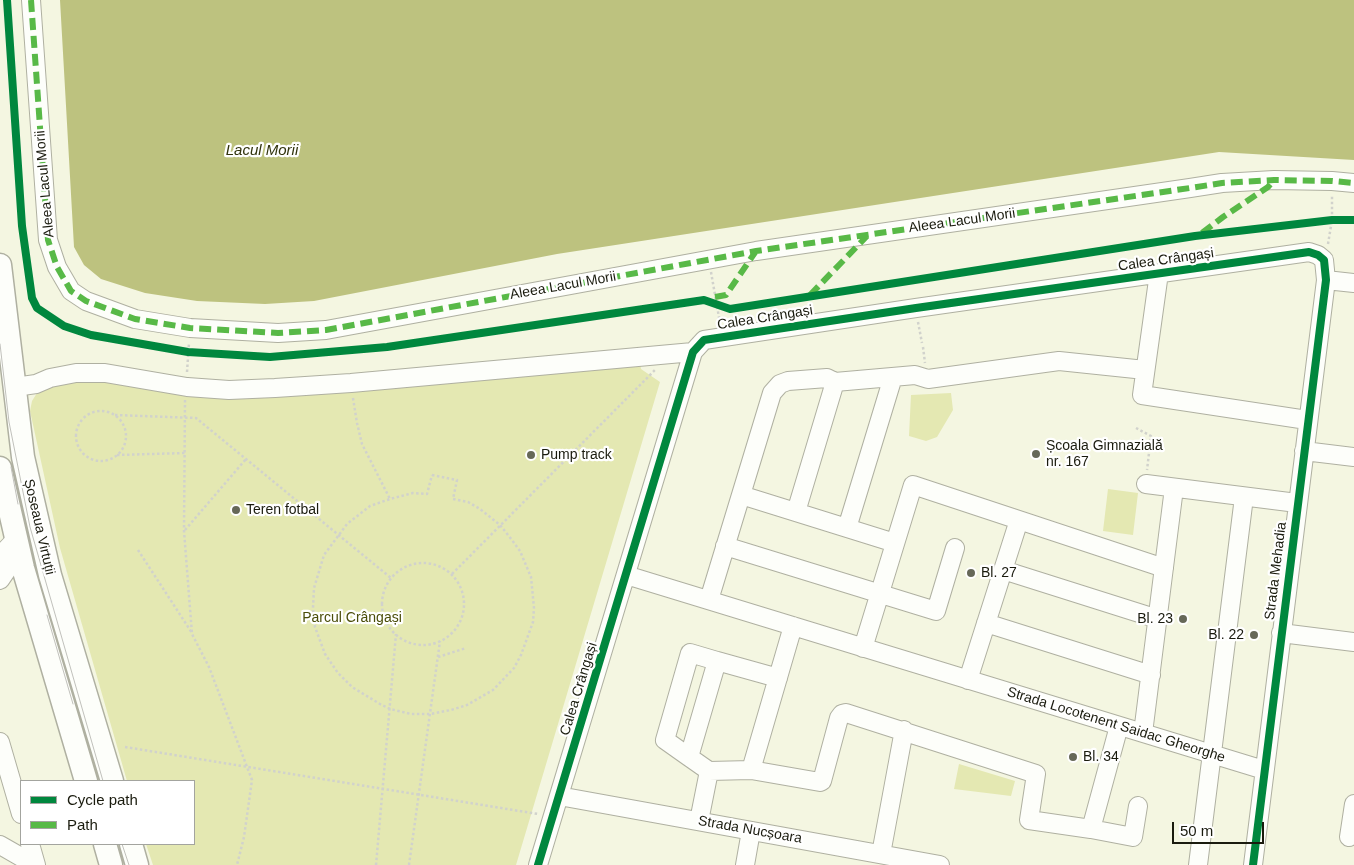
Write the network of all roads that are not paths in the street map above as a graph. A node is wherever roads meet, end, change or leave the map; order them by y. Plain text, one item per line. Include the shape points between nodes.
1 (32, 0) edge
2 (1354, 183) edge
3 (0, 265) edge
4 (1159, 274) junction
5 (1326, 280) junction
6 (1354, 283) edge
7 (693, 352) junction
8 (1145, 370) junction
9 (893, 377) junction
10 (835, 382) junction
11 (15, 387) junction
12 (1307, 420) junction
13 (1304, 451) junction
14 (1354, 457) edge
15 (0, 468) edge
16 (1146, 484) road end
17 (1174, 488) junction
18 (741, 495) junction
19 (1244, 497) junction
20 (1297, 503) junction
21 (796, 512) junction
22 (1019, 520) junction
23 (847, 528) junction
24 (16, 539) junction
25 (896, 543) junction
26 (725, 546) junction
27 (955, 548) dead end
28 (0, 556) edge
29 (23, 568) junction
30 (1164, 568) junction
31 (1003, 570) junction
32 (626, 575) junction
33 (0, 580) edge
34 (880, 594) junction
35 (708, 600) junction
36 (1158, 619) junction
37 (986, 623) junction
38 (793, 626) junction
39 (1281, 633) junction
40 (1354, 642) edge
41 (863, 648) junction
42 (716, 661) junction
43 (1151, 675) junction
44 (778, 678) junction
45 (968, 680) junction
46 (1119, 726) junction
47 (904, 730) junction
48 (1143, 733) junction
49 (0, 742) edge
50 (1213, 755) junction
51 (689, 757) junction
52 (751, 770) junction
53 (1264, 770) junction
54 (709, 771) junction
55 (86, 780) edge
56 (112, 780) edge
57 (559, 796) junction
58 (1354, 804) edge
59 (1138, 806) dead end
60 (20, 811) edge
61 (699, 821) junction
62 (1091, 829) junction
63 (751, 831) junction
64 (1349, 837) dead end
65 (0, 845) edge
66 (30, 845) edge
67 (105, 845) edge
68 (131, 845) edge
69 (881, 854) junction
70 (929, 864) edge
71 (36, 865) edge
72 (111, 865) edge
73 (138, 865) edge
74 (538, 865) edge
75 (745, 865) edge
76 (1198, 865) edge
77 (1253, 865) edge

1 - 2 street, Aleea Lacul Morii via 48,240 57,267 71,291 95,305 135,318 190,328 278,332 336,328 756,252 1214,184 1274,180
3 - 11 main road, Șoseaua Virtuții
4 - 5 street, Calea Crângași via 1309,252 1324,260
4 - 7 street, Calea Crângași via 704,340
4 - 8 street
5 - 6 street
5 - 12 street, Strada Mehadia
7 - 11 street via 351,383 229,390 76,373
7 - 32 street, Calea Crângași
8 - 9 street via 1059,361 928,379 915,374
8 - 12 street via 1142,395
9 - 10 street
9 - 23 street
10 - 18 street via 827,378 788,381 774,389
10 - 21 street
11 - 56 main road, Șoseaua Virtuții via 23,457 50,574
12 - 13 street, Strada Mehadia
13 - 14 street
13 - 20 street, Strada Mehadia
15 - 24 main road, Șoseaua Virtuții
16 - 17 street
17 - 19 street
17 - 30 street
18 - 21 street
18 - 26 street
19 - 20 street
19 - 50 street
20 - 39 street, Strada Mehadia
21 - 23 street
22 - 25 street via 913,485
22 - 30 street
22 - 31 street
23 - 25 street
24 - 28 street
24 - 29 main road, Șoseaua Virtuții
25 - 34 street
26 - 34 street
26 - 35 street
27 - 34 street via 936,611
29 - 33 street via 9,567
29 - 55 main road, Șoseaua Virtuții
30 - 36 street
31 - 36 street
31 - 37 street
32 - 35 street, Strada Locotenent Saidac Gheorghe
32 - 57 street, Calea Crângași
34 - 41 street
35 - 38 street, Strada Locotenent Saidac Gheorghe
36 - 43 street
37 - 43 street
37 - 45 street
38 - 41 street, Strada Locotenent Saidac Gheorghe
38 - 44 street
39 - 40 street
39 - 53 street, Strada Mehadia
41 - 45 street, Strada Locotenent Saidac Gheorghe
42 - 44 street
42 - 51 street
42 - 51 street via 690,653 664,740
43 - 48 street
44 - 52 street
45 - 46 street, Strada Locotenent Saidac Gheorghe
46 - 48 street, Strada Locotenent Saidac Gheorghe
46 - 62 street
47 - 52 street via 844,713 839,718 821,782
47 - 62 street via 1036,774 1029,820
47 - 69 street
48 - 50 street, Strada Locotenent Saidac Gheorghe
49 - 60 street
50 - 53 street, Strada Locotenent Saidac Gheorghe
50 - 76 street
51 - 54 street
52 - 54 street
53 - 77 street, Strada Mehadia
54 - 61 street
57 - 61 street, Strada Nucșoara
57 - 74 street, Calea Crângași
58 - 64 street
59 - 62 street via 1133,837
61 - 63 street, Strada Nucșoara
63 - 69 street, Strada Nucșoara
63 - 75 street
65 - 71 street
66 - 71 street
67 - 72 main road
68 - 73 main road
69 - 70 street, Strada Nucșoara

